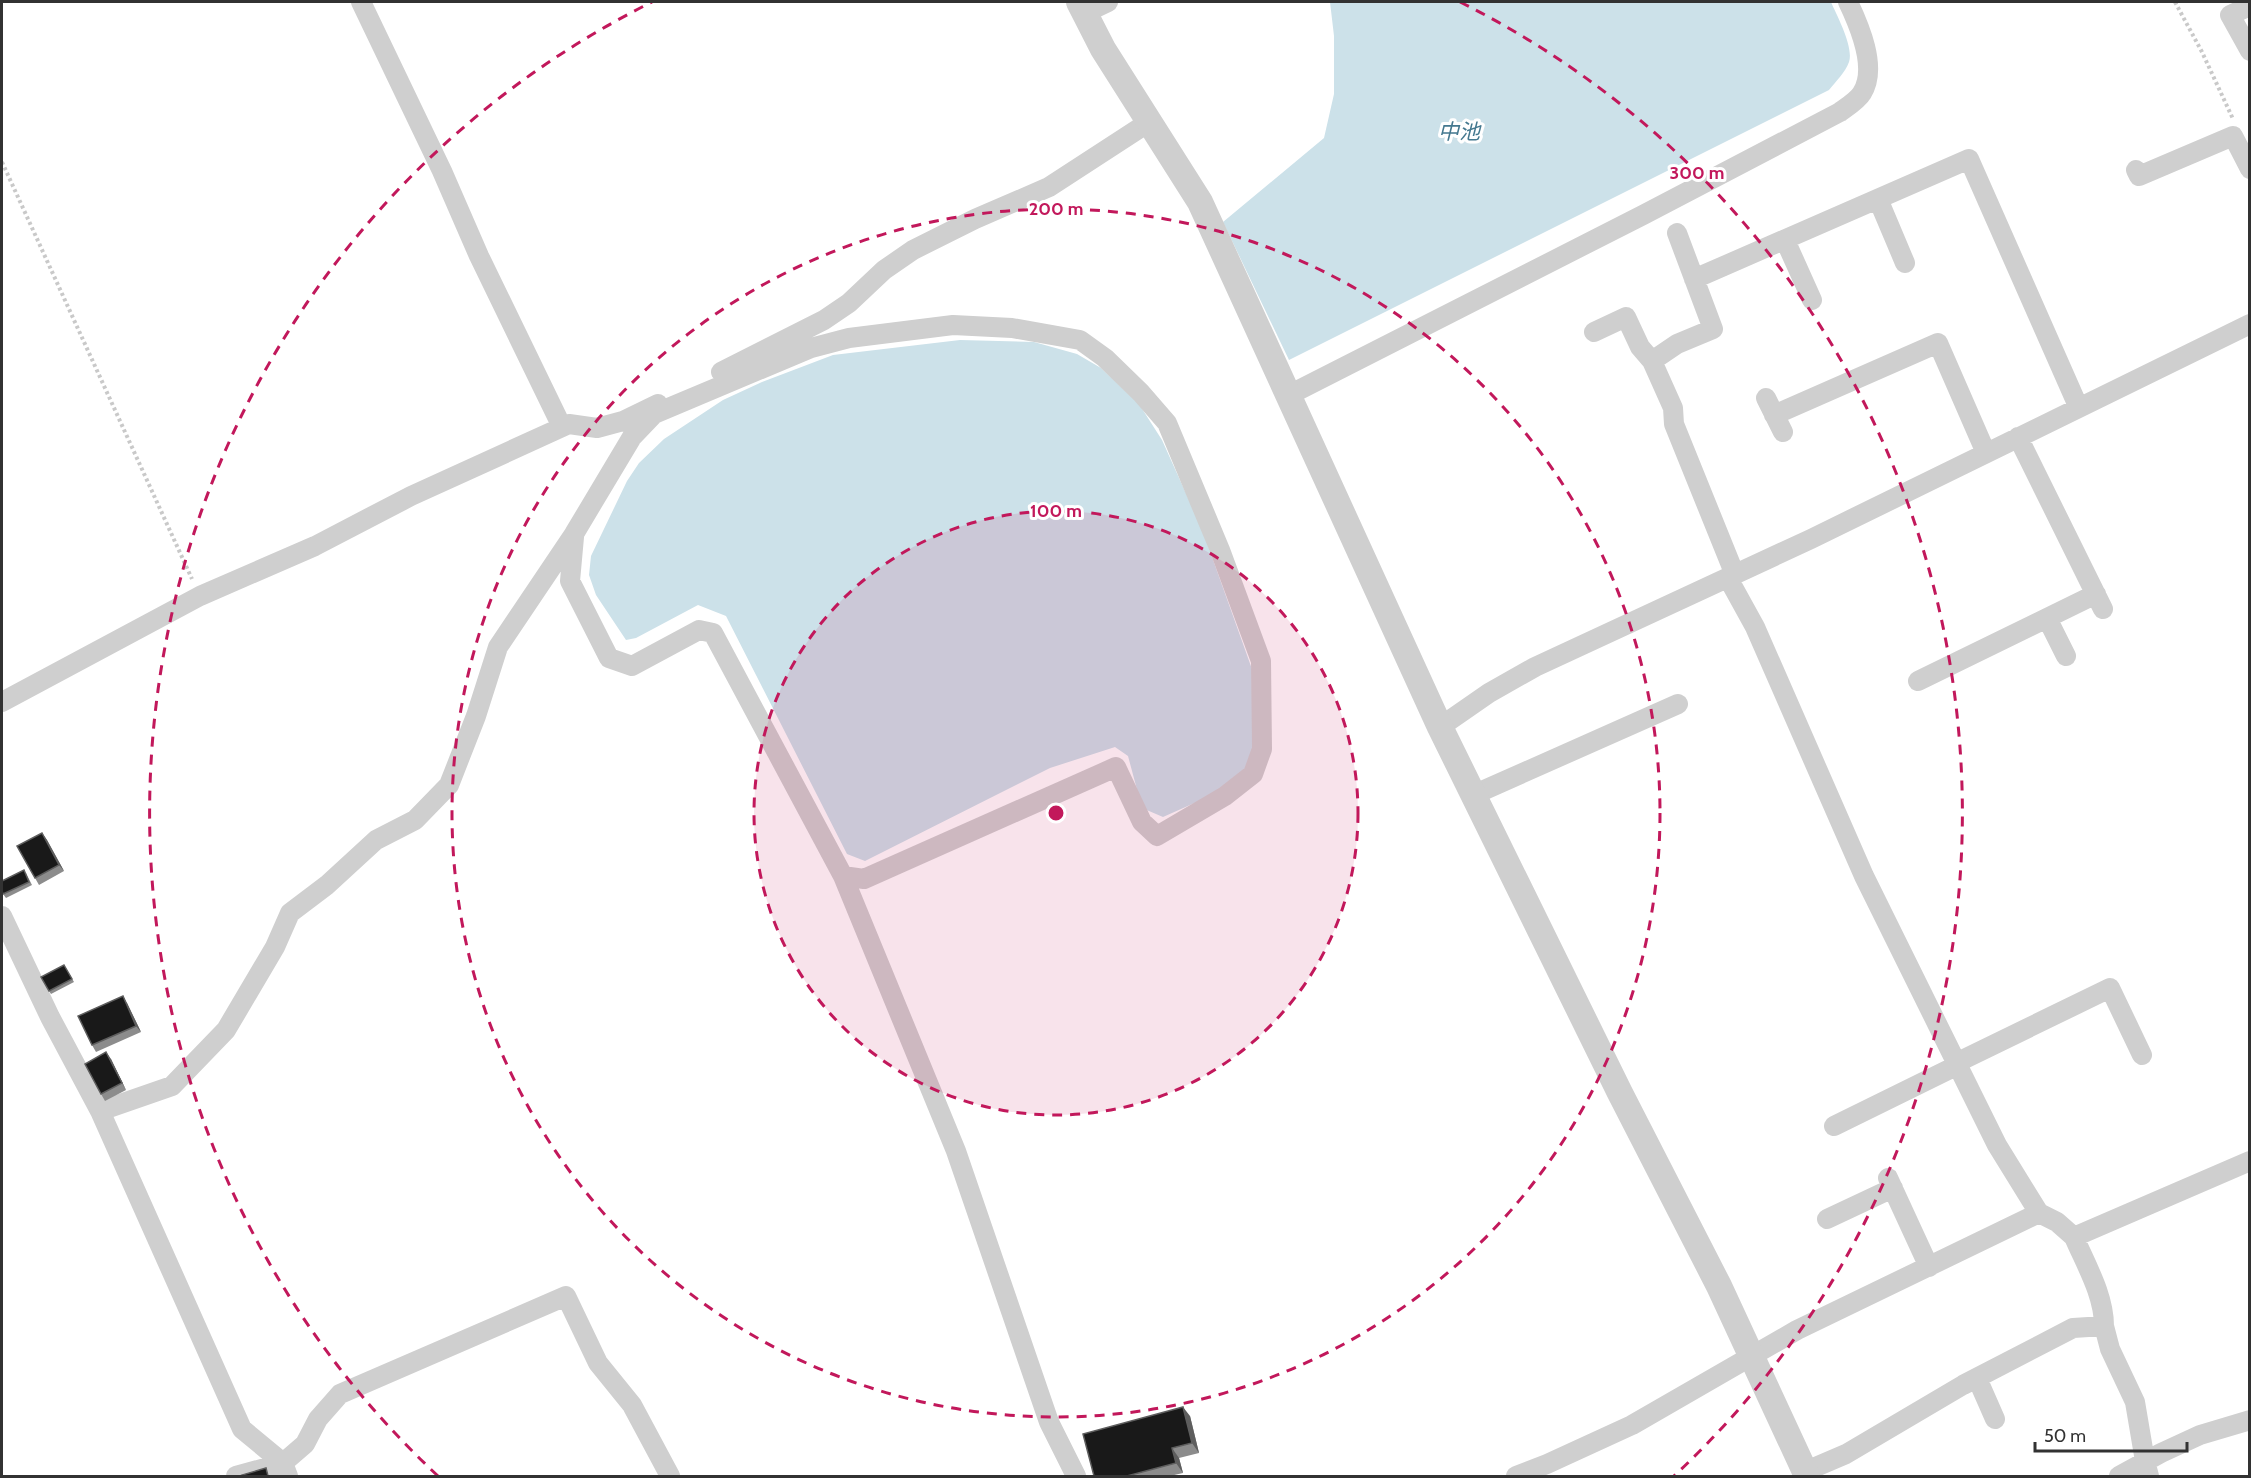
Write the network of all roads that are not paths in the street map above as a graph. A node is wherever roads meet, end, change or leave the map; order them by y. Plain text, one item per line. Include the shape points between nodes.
1 (361, 2) edge
2 (1108, 2) edge
3 (1848, 2) edge
4 (1860, 2) edge
5 (2250, 6) edge
6 (1082, 7) edge
7 (1860, 27) junction
8 (2250, 51) edge
9 (1149, 122) junction
10 (2250, 169) edge
11 (2136, 170) dead end
12 (1878, 199) junction
13 (1677, 233) dead end
14 (1785, 240) junction
15 (1905, 263) dead end
16 (1694, 279) junction
17 (1812, 300) dead end
18 (2250, 324) edge
19 (1593, 332) dead end
20 (1652, 361) junction
21 (1287, 396) junction
22 (2078, 406) junction
23 (1774, 415) dead end
24 (562, 427) junction
25 (2018, 436) junction
26 (1986, 453) junction
27 (574, 534) junction
28 (1732, 577) junction
29 (2047, 618) junction
30 (2066, 656) dead end
31 (1918, 681) dead end
32 (2, 702) edge
33 (1678, 704) dead end
34 (1440, 727) junction
35 (1473, 795) junction
36 (843, 876) junction
37 (2, 916) edge
38 (2142, 1055) dead end
39 (1957, 1064) junction
40 (100, 1112) junction
41 (1834, 1126) dead end
42 (2250, 1161) edge
43 (2039, 1213) junction
44 (1827, 1219) dead end
45 (2074, 1237) junction
46 (1929, 1268) junction
47 (2104, 1326) junction
48 (1751, 1355) junction
49 (1977, 1378) junction
50 (1995, 1419) dead end
51 (2250, 1420) edge
52 (2147, 1469) edge
53 (286, 1470) edge
54 (1806, 1474) edge
55 (236, 1476) edge
56 (670, 1476) edge
57 (1076, 1476) edge
58 (1516, 1476) edge
59 (2119, 1476) edge

1 - 24 street
2 - 6 street
3 - 7 street
4 - 7 street
5 - 8 street via 2230,15
6 - 9 street
7 - 21 street via 1868,58 1867,79 1862,94 1840,112
9 - 21 street via 1200,202
9 - 24 street via 1049,187 913,250 824,320 623,421 597,428 570,424
10 - 11 street via 2233,136 2139,176
12 - 14 street
12 - 15 street
12 - 22 street via 1969,159
13 - 16 street
14 - 16 street
14 - 17 street
16 - 20 street via 1713,329 1677,344
18 - 22 street
19 - 20 street via 1626,317 1640,347
20 - 28 street via 1673,408 1674,424
21 - 34 street
22 - 25 street
23 - 26 street via 1938,344
24 - 32 street via 411,496 315,546 200,596
25 - 26 street
25 - 29 street via 2099,601
26 - 28 street
27 - 36 street via 570,581 609,658 632,666 699,630 713,633
27 - 36 street via 632,437 654,414 811,348 849,338 953,325 1012,327 1080,340 1105,358 1167,423 1261,662 1262,749 1253,774 1225,796 1157,836 1142,822 1116,767 864,879
27 - 40 street via 498,647 449,786 415,820 376,840 290,913 226,1030 172,1086
28 - 34 street via 1535,667
28 - 39 street via 1863,876
29 - 30 street
29 - 31 street
33 - 35 street
34 - 35 street
35 - 48 street
36 - 57 street via 956,1151 1049,1422
37 - 40 street
38 - 39 street via 2110,988
39 - 41 street
39 - 43 street via 1997,1144
40 - 53 street via 242,1430
42 - 45 street
43 - 45 street
43 - 46 street
44 - 46 street via 1890,1183
45 - 47 street via 2097,1289
46 - 48 street
47 - 49 street via 2073,1328
47 - 52 street via 2110,1349 2135,1402
48 - 54 street
48 - 58 street via 1632,1425
49 - 50 street
49 - 54 street via 1846,1455
51 - 52 street via 2200,1435
52 - 59 street
53 - 55 street
53 - 56 street via 339,1394 566,1296 598,1363 632,1404

